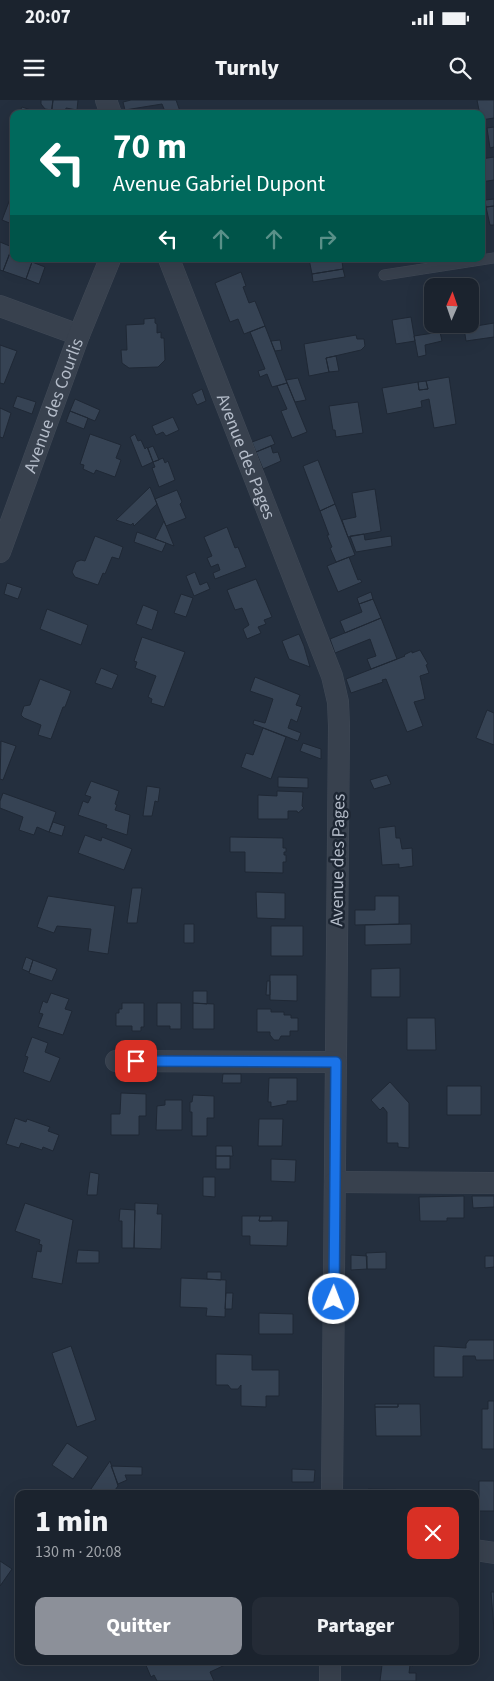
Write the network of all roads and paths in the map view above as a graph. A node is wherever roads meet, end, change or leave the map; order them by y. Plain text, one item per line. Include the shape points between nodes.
1 (109, 262) edge
2 (170, 262) edge
3 (468, 262) edge
4 (384, 275) dead end
5 (0, 306) edge
6 (79, 335) junction
7 (0, 552) edge
8 (116, 1061) dead end
9 (336, 1062) junction
10 (335, 1182) junction
11 (494, 1183) edge
12 (332, 1490) edge
13 (479, 1551) edge
14 (494, 1553) edge
15 (330, 1665) edge
16 (330, 1681) edge

1 - 6 street, Avenue des Courlis
2 - 9 street, Avenue des Pages via 332,676 338,702
3 - 4 lane
5 - 6 street
6 - 7 street, Avenue des Courlis
8 - 9 street
9 - 10 street, Avenue des Pages
10 - 11 street
10 - 12 street, Avenue des Pages
13 - 14 street
15 - 16 street

